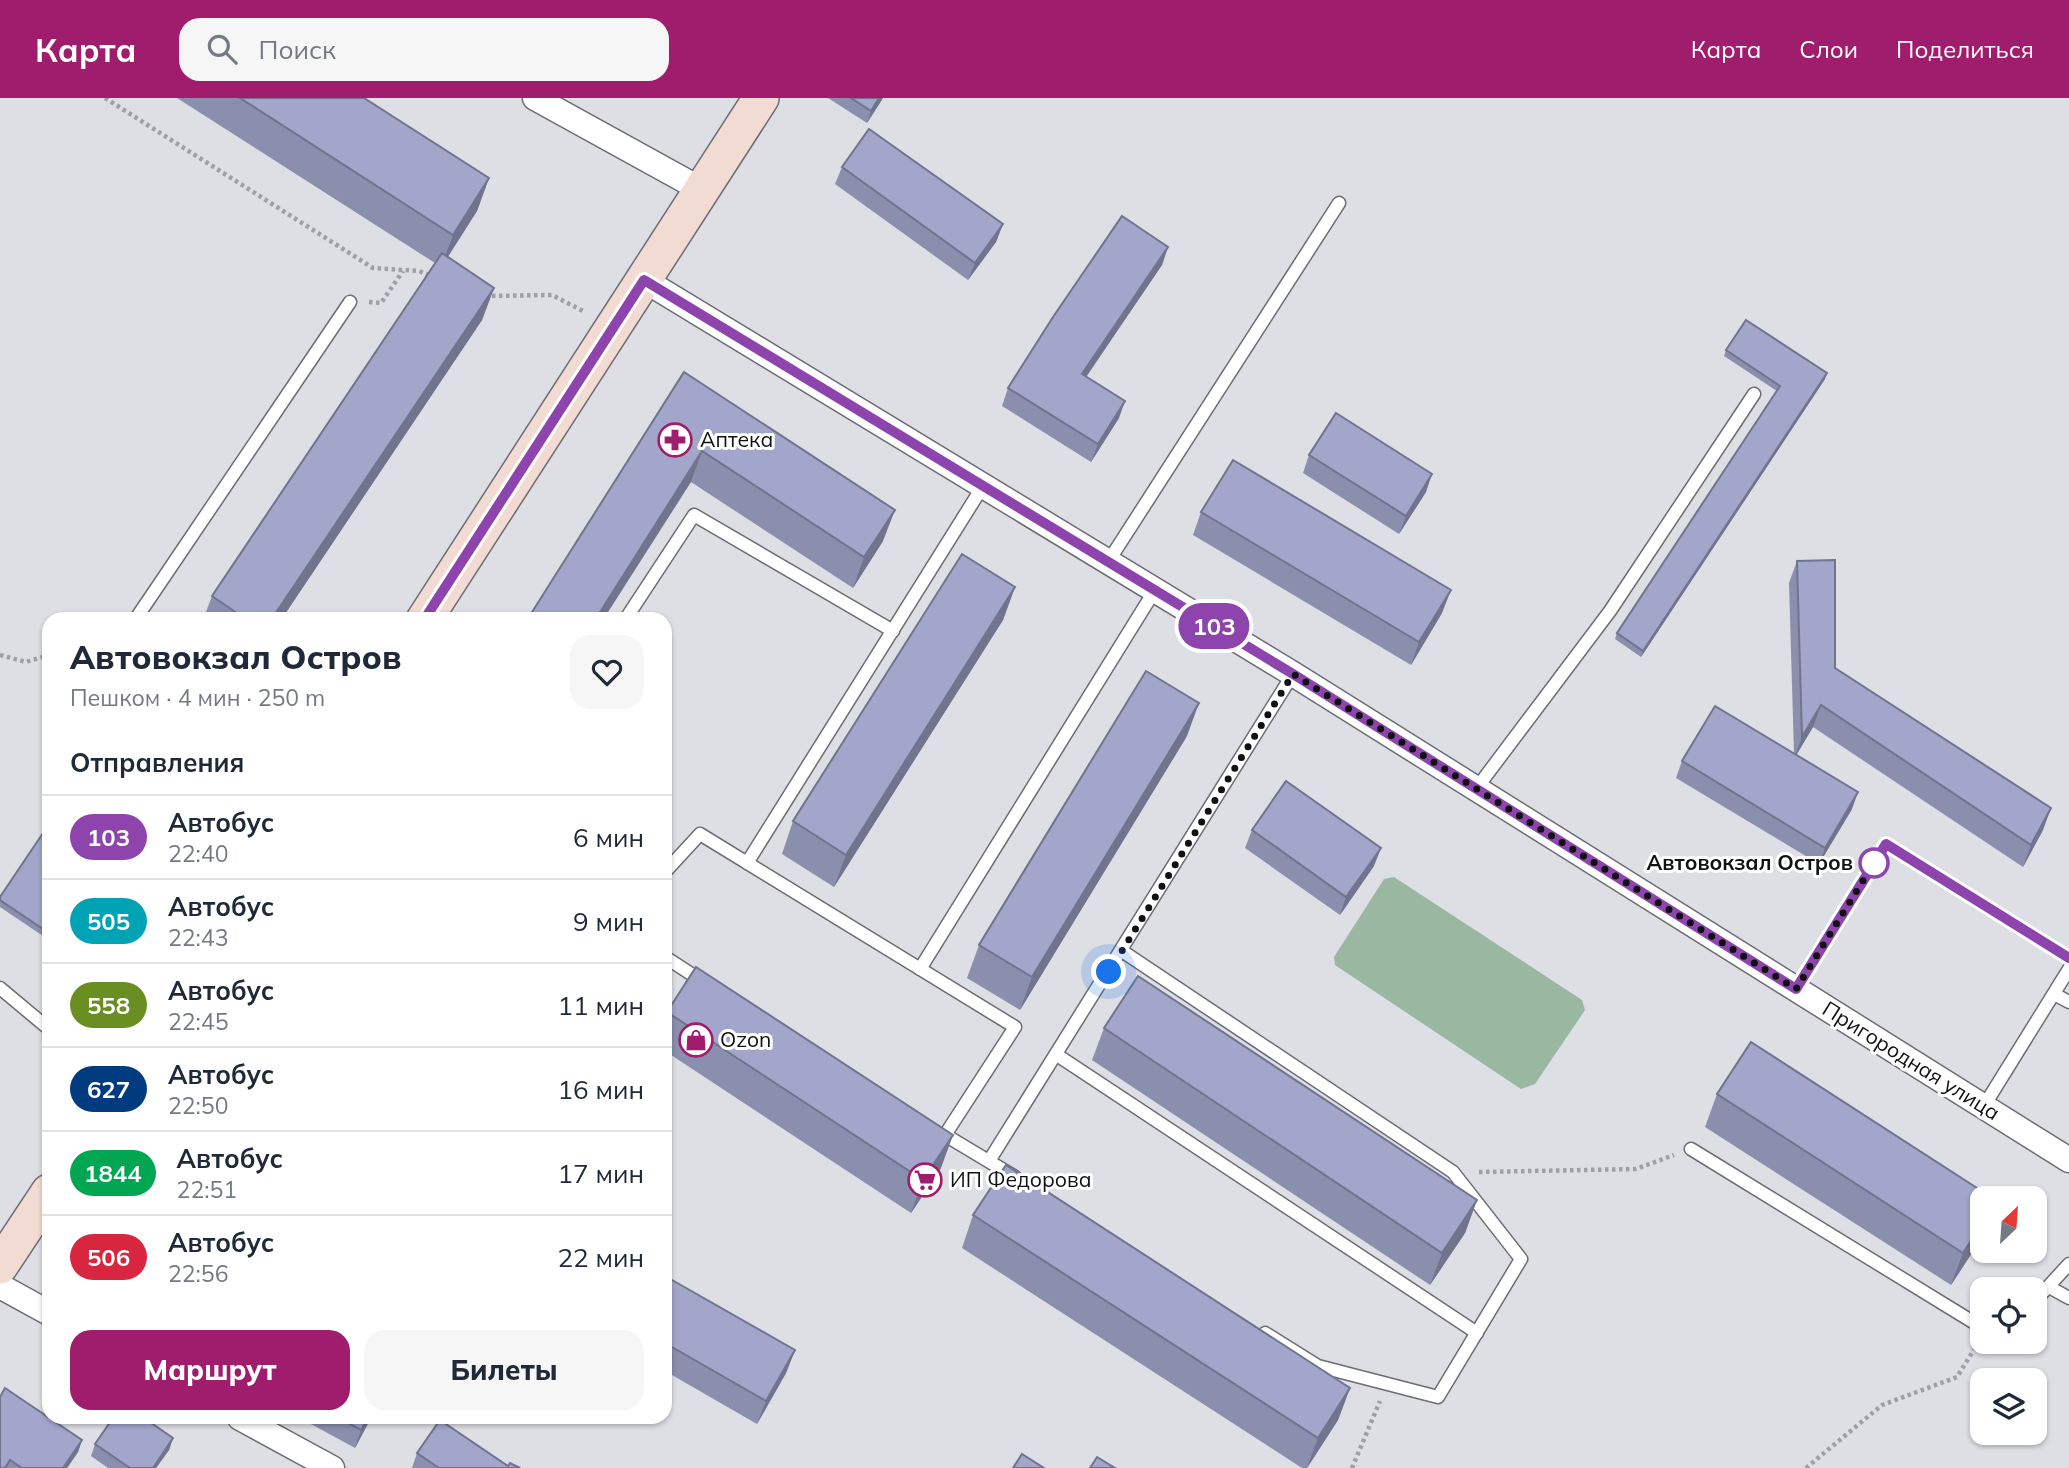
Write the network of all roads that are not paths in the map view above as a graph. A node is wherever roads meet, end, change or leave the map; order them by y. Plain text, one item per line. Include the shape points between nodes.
1 (535, 98) edge
2 (761, 98) edge
3 (702, 190) junction
4 (1339, 203) dead end
5 (644, 280) junction
6 (350, 302) road end
7 (1754, 394) dead end
8 (983, 486) junction
9 (1108, 562) junction
10 (1155, 590) junction
11 (140, 612) edge
12 (429, 612) edge
13 (630, 612) edge
14 (892, 631) junction
15 (1293, 674) junction
16 (1476, 789) junction
17 (747, 863) junction
18 (672, 864) edge
19 (1122, 951) junction
20 (2069, 958) edge
21 (672, 961) edge
22 (920, 969) junction
23 (2069, 969) edge
24 (712, 987) edge
25 (0, 988) edge
26 (1796, 989) junction
27 (2054, 994) junction
28 (2069, 1002) edge
29 (42, 1023) edge
30 (1057, 1055) junction
31 (1984, 1106) junction
32 (933, 1127) edge
33 (945, 1135) junction
34 (1691, 1149) road end
35 (2069, 1160) edge
36 (989, 1161) junction
37 (1024, 1183) edge
38 (42, 1203) edge
39 (2069, 1265) edge
40 (0, 1266) edge
41 (0, 1286) edge
42 (2049, 1286) joint
43 (2069, 1298) edge
44 (42, 1309) edge
45 (1970, 1320) edge
46 (1259, 1330) edge
47 (1477, 1333) junction
48 (251, 1424) edge
49 (332, 1468) edge

1 - 3 street
2 - 3 main road
3 - 5 main road
4 - 9 lane
5 - 8 street, Пригородная улица
5 - 12 main road
6 - 11 lane
7 - 16 lane via 1610,611
8 - 9 street, Пригородная улица
8 - 14 lane
9 - 10 street, Пригородная улица
10 - 15 street, Пригородная улица
10 - 22 lane
13 - 14 lane via 694,515
14 - 17 lane
15 - 16 street, Пригородная улица
15 - 19 lane
16 - 26 street, Пригородная улица
17 - 18 lane via 700,834
17 - 22 lane
19 - 30 lane
19 - 47 lane via 1453,1172 1521,1259
20 - 26 lane via 1886,844
21 - 24 lane
22 - 33 lane via 1015,1027
23 - 27 lane
25 - 29 lane
26 - 31 street, Пригородная улица
27 - 28 lane
27 - 31 lane
30 - 36 lane
30 - 47 lane
31 - 35 street, Пригородная улица
32 - 33 lane
33 - 36 lane
34 - 45 lane
36 - 37 lane
38 - 40 main road
39 - 42 lane
41 - 44 street
42 - 43 lane
46 - 47 lane via 1318,1366 1438,1397
48 - 49 street

